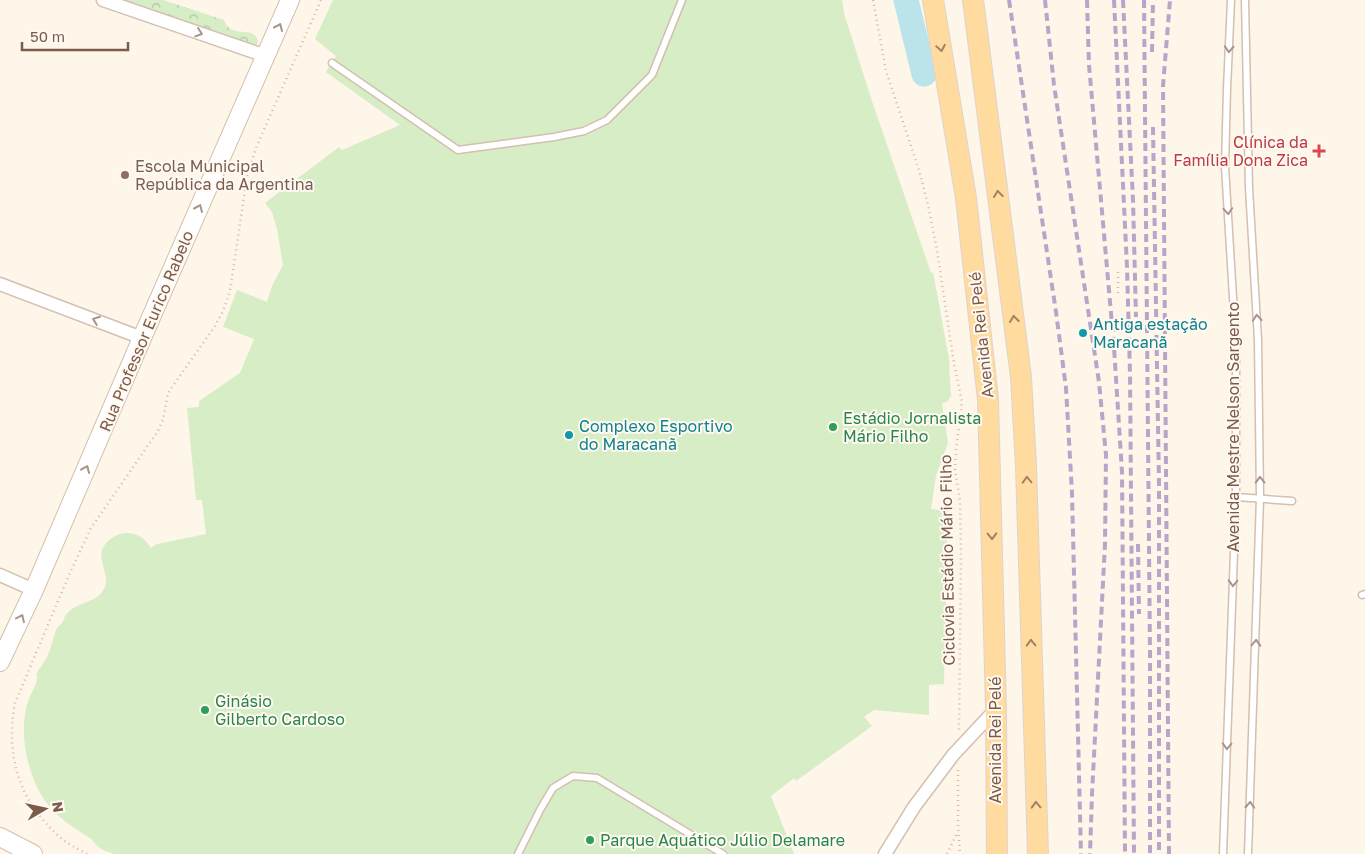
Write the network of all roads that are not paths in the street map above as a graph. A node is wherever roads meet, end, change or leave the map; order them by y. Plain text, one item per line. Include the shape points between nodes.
1 (103, 0) edge
2 (290, 0) edge
3 (682, 0) edge
4 (932, 0) edge
5 (973, 0) edge
6 (1231, 0) edge
7 (1245, 0) edge
8 (266, 56) junction
9 (332, 63) dead end
10 (969, 217) junction
11 (1004, 242) junction
12 (0, 284) edge
13 (142, 338) junction
14 (1236, 497) junction
15 (1260, 498) junction
16 (1292, 501) dead end
17 (0, 575) edge
18 (34, 590) junction
19 (0, 662) edge
20 (996, 710) junction
21 (0, 837) edge
22 (33, 854) edge
23 (518, 854) edge
24 (723, 854) edge
25 (885, 854) edge
26 (996, 854) edge
27 (1038, 854) edge
28 (1223, 854) edge
29 (1248, 854) edge

1 -> 8 street
8 -> 2 street, Rua Professor Eurico Rabelo
3 - 9 lane via 652,75 607,120 584,131 554,137 458,150
4 -> 10 main road, Avenida Rei Pelé
11 -> 5 main road, Avenida Rei Pelé
6 -> 14 lane, Avenida Mestre Nelson Sargento via 1225,167 1236,346
15 -> 7 lane, Avenida Mestre Nelson Sargento via 1258,340 1249,188
13 -> 8 street, Rua Professor Eurico Rabelo
10 - 11 main road
10 -> 20 main road, Avenida Rei Pelé via 988,400
27 -> 11 main road, Avenida Rei Pelé via 1022,377
13 -> 12 street
18 -> 13 street, Rua Professor Eurico Rabelo
14 - 15 lane
14 -> 28 lane, Avenida Mestre Nelson Sargento
15 - 16 lane
29 -> 15 lane, Avenida Mestre Nelson Sargento
17 - 18 street
19 -> 18 street, Rua Professor Eurico Rabelo
20 - 25 street via 959,749 914,807
20 - 26 main road, Avenida Rei Pelé
21 - 22 street
23 - 24 lane via 553,788 573,776 597,778

